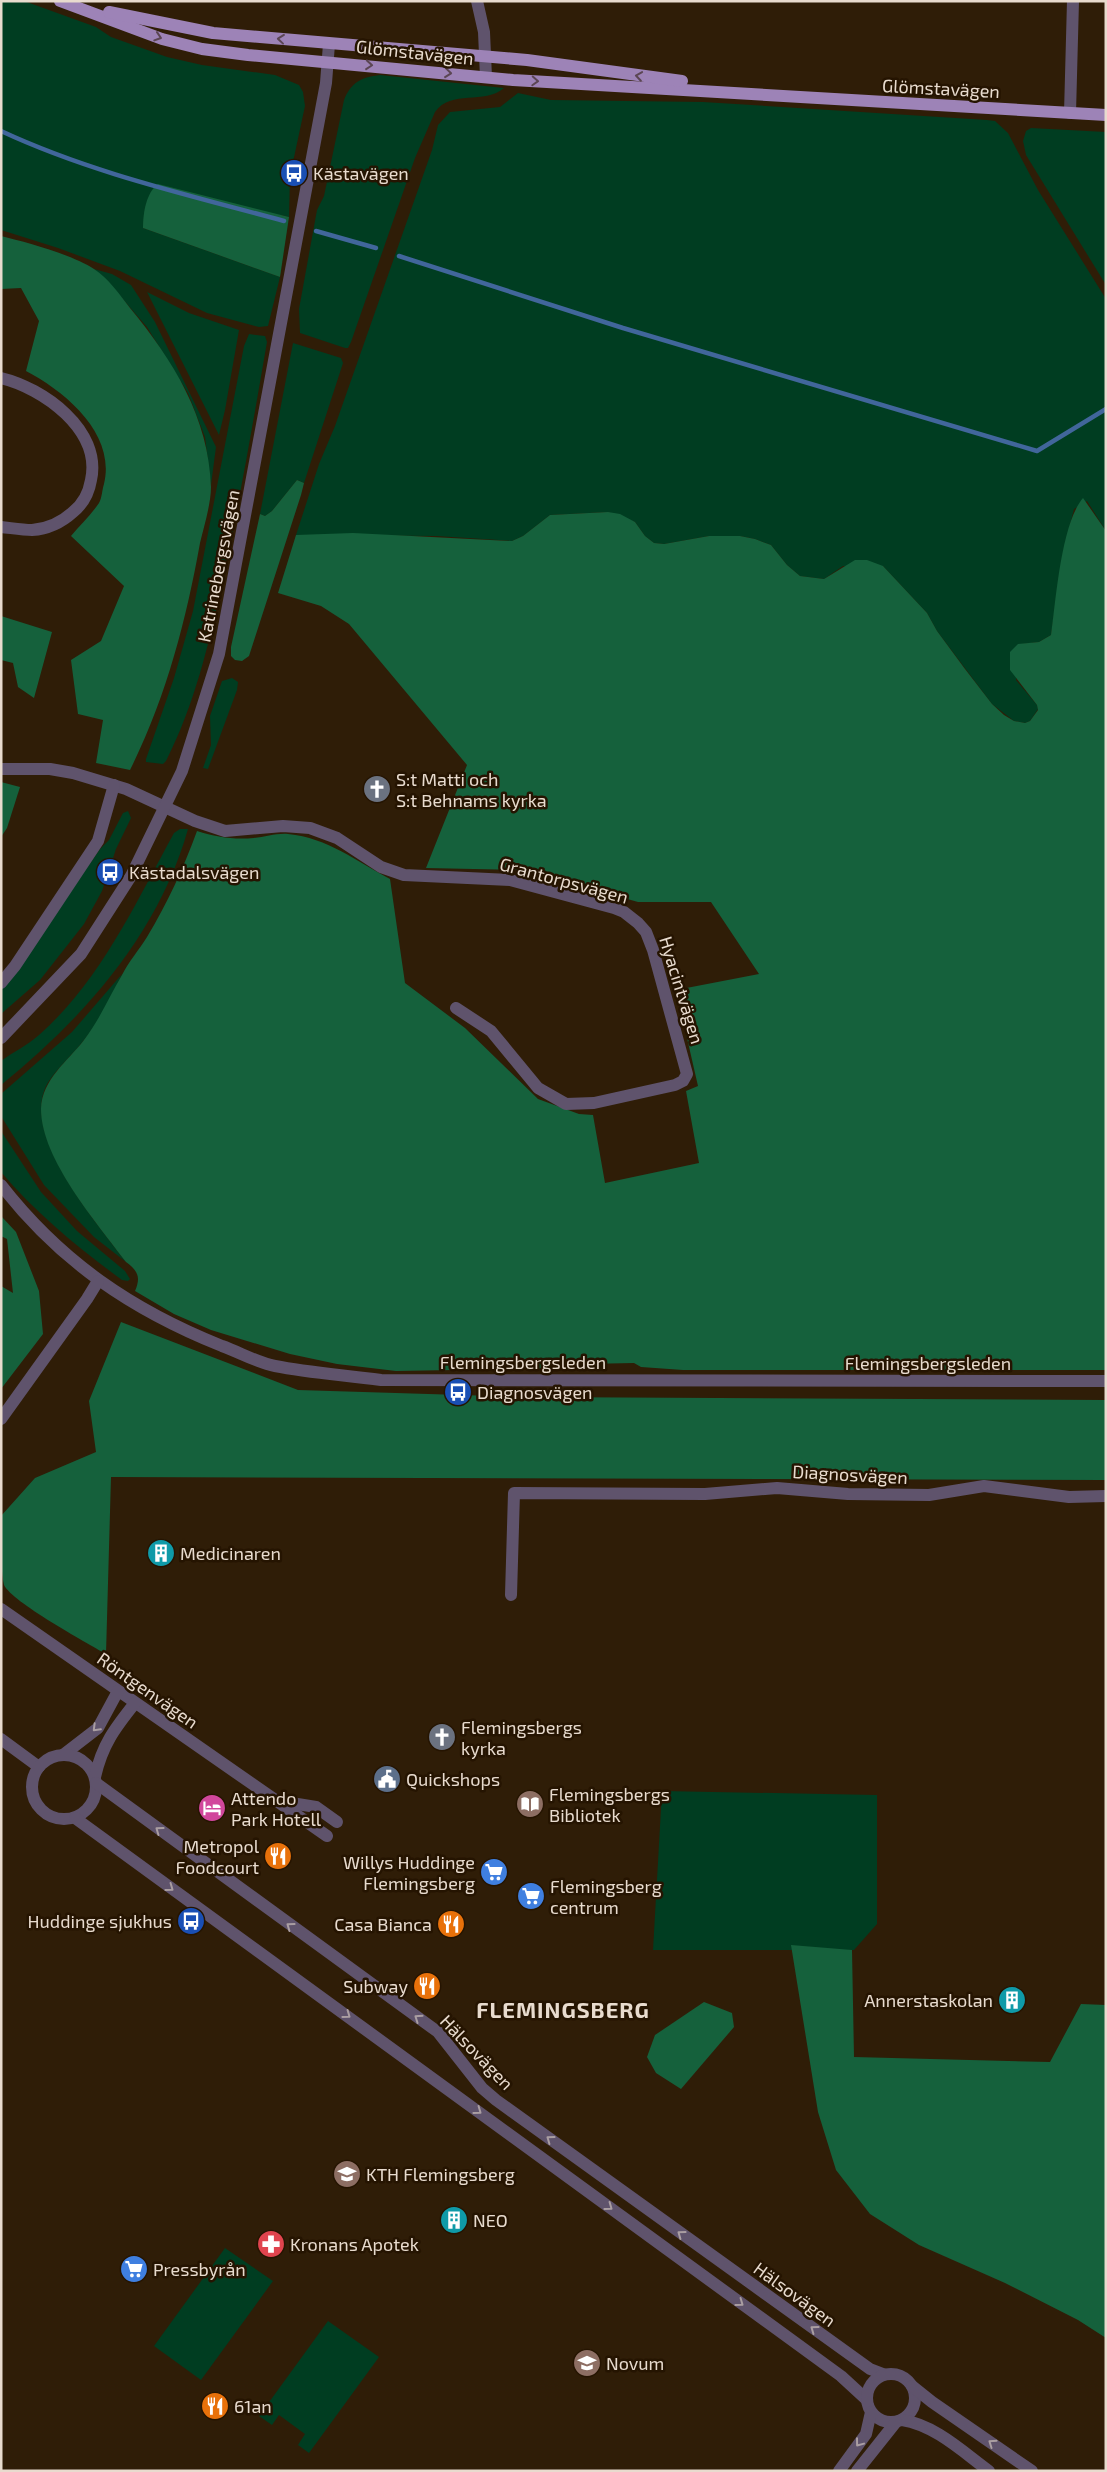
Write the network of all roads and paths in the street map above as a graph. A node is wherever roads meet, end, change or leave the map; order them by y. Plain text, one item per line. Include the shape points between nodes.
1 (61, 1) edge
2 (477, 1) edge
3 (1073, 1) edge
4 (329, 44) junction
5 (486, 57) junction
6 (328, 61) junction
7 (486, 77) junction
8 (774, 94) junction
9 (1070, 113) junction
10 (1106, 115) edge
11 (1, 378) edge
12 (1, 527) edge
13 (1, 769) edge
14 (114, 785) junction
15 (165, 806) junction
16 (638, 923) joint
17 (1, 983) edge
18 (456, 1008) dead end
19 (1, 1038) edge
20 (1, 1184) edge
21 (98, 1281) junction
22 (1106, 1381) edge
23 (1, 1419) edge
24 (1106, 1496) edge
25 (511, 1595) dead end
26 (1, 1609) edge
27 (118, 1691) junction
28 (135, 1702) junction
29 (1, 1739) edge
30 (63, 1755) junction
31 (39, 1767) junction
32 (95, 1780) junction
33 (274, 1800) junction
34 (74, 1818) junction
35 (337, 1822) dead end
36 (327, 1836) dead end
37 (883, 2374) junction
38 (912, 2386) junction
39 (866, 2399) junction
40 (871, 2412) junction
41 (899, 2421) junction
42 (839, 2471) edge
43 (857, 2471) edge
44 (989, 2471) edge
45 (1032, 2471) edge

4 -> 1 main road, Glömstavägen via 214,33
1 -> 6 main road, Glömstavägen via 162,39 202,49
2 - 5 street
3 - 9 street
4 - 5 main road, Glömstavägen
4 - 6 street, Katrinebergsvägen
5 - 7 street
8 -> 5 main road, Glömstavägen
6 -> 7 main road, Glömstavägen
6 - 15 street, Katrinebergsvägen via 260,446 219,654 182,771
7 -> 8 main road, Glömstavägen
8 - 9 main road, Glömstavägen
9 - 10 main road, Glömstavägen
11 - 12 street via 26,385 48,398 77,426 86,440 93,463 86,497 62,522 33,530
13 - 14 street via 50,769
14 - 15 street
14 - 17 street via 98,841
15 - 16 street, Grantorpsvägen via 224,831 282,826 310,828 337,838 381,867 398,874 510,880 614,908
15 - 19 street, Katrinebergsvägen via 130,876 81,954
16 - 18 street, Hyacintvägen via 646,932 653,950 688,1071 686,1078 675,1085 594,1103 566,1104 538,1088 491,1031
20 - 21 street, Flemingsbergsleden via 25,1215
21 - 22 street, Flemingsbergsleden via 164,1321 274,1366 381,1380
21 - 23 street
24 - 25 street, Diagnosvägen via 1069,1496 984,1486 929,1495 848,1494 777,1488 705,1494 514,1493
26 - 27 street, Röntgenvägen
27 - 28 street, Röntgenvägen
27 -> 30 street via 98,1728
28 - 32 street via 109,1736 100,1755
28 - 33 street, Röntgenvägen
29 - 31 street
30 - 31 street
30 - 32 street via 83,1761
31 - 34 street via 32,1784 35,1802 40,1809 56,1818
32 - 34 street via 94,1800 89,1808
37 -> 32 street, Hälsovägen via 870,2369 496,2100 482,2088 438,2032
33 - 35 street, Röntgenvägen via 316,1808
33 - 36 street, Röntgenvägen
34 -> 39 street via 841,2376
37 - 38 street via 902,2376
37 - 39 street via 872,2382
38 - 41 street via 914,2405 909,2414
45 -> 38 street
39 - 40 street
40 - 41 street via 880,2420
40 -> 42 street via 866,2434
41 - 43 street
41 - 44 street via 915,2422

